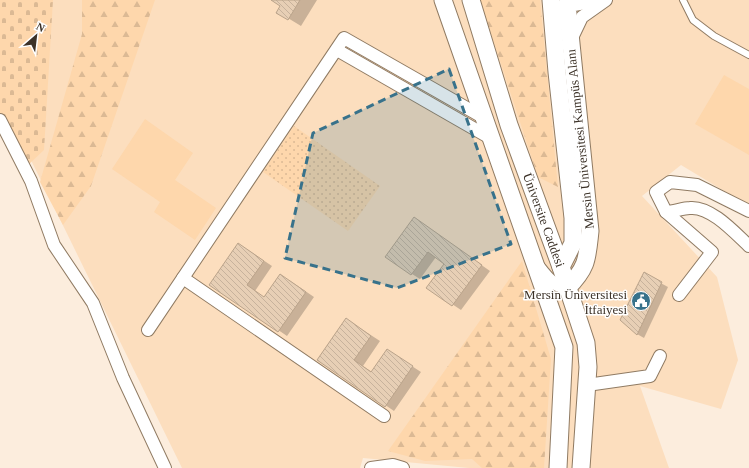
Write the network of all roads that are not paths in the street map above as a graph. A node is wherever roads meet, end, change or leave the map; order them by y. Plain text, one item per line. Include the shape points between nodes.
1 (443, 0) edge
2 (471, 0) edge
3 (588, 0) edge
4 (606, 0) edge
5 (682, 0) edge
6 (560, 1) edge
7 (571, 40) junction
8 (337, 50) junction
9 (749, 55) edge
10 (486, 119) junction
11 (0, 120) edge
12 (492, 139) junction
13 (749, 211) edge
14 (666, 212) junction
15 (749, 246) edge
16 (535, 261) junction
17 (561, 267) junction
18 (183, 278) junction
19 (560, 285) junction
20 (678, 295) dead end
21 (550, 305) junction
22 (148, 330) dead end
23 (660, 356) dead end
24 (587, 386) junction
25 (384, 416) dead end
26 (165, 468) edge
27 (371, 468) edge
28 (403, 468) edge
29 (558, 468) edge
30 (581, 468) edge

1 - 10 main road
2 - 17 main road, Üniversite Caddesi via 509,125
3 - 6 main road
4 - 7 street via 582,17
5 - 9 lane via 693,20 714,36
6 - 7 main road, Mersin Üniversitesi Kampüs Alanı
6 - 17 main road, Mersin Üniversitesi Kampüs Alanı via 558,80 574,218 573,243
7 - 19 main road, Mersin Üniversitesi Kampüs Alanı via 590,231 588,260 578,276
8 - 10 street via 344,38
8 - 12 street
8 - 18 street
10 - 12 main road
11 - 26 street via 31,181 54,245 93,303 123,378
12 - 16 main road
13 - 14 street via 697,185 670,182 656,192
14 - 15 street via 691,207 711,213
14 - 20 street via 712,252
16 - 19 street
16 - 21 main road
17 - 19 main road, Üniversite Caddesi
18 - 22 street
18 - 25 street
19 - 21 street
19 - 24 main road, Üniversite Caddesi via 586,343
21 - 29 main road via 564,347
23 - 24 street via 650,376
24 - 30 main road, Üniversite Caddesi
27 - 28 street via 393,465

